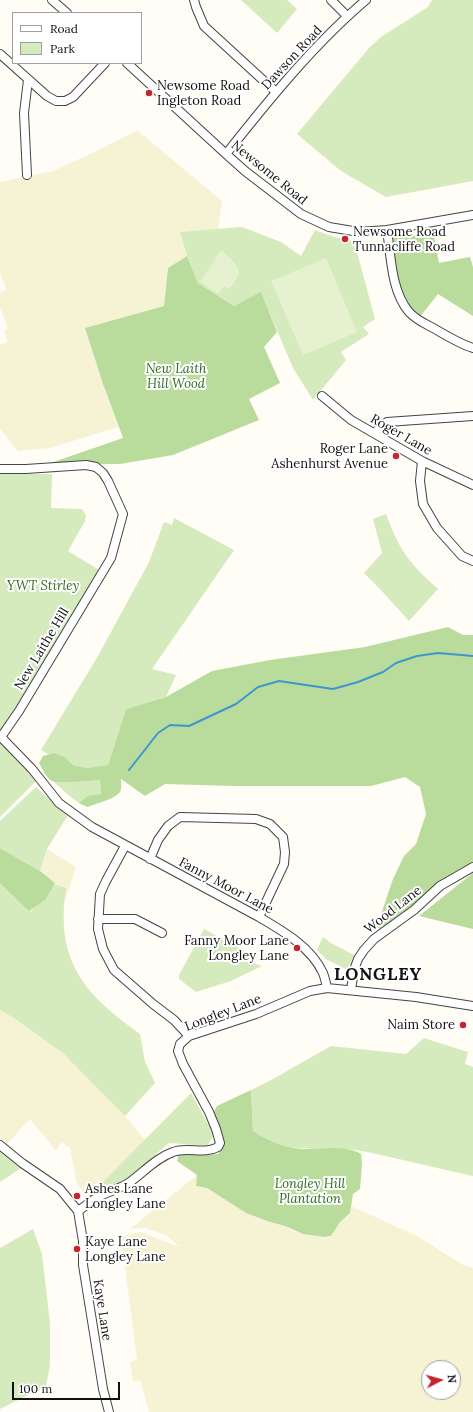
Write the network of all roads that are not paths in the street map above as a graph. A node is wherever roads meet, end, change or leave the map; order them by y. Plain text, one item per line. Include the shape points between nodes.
1 (52, 0) edge
2 (194, 0) edge
3 (331, 0) edge
4 (366, 0) edge
5 (66, 12) edge
6 (347, 16) junction
7 (0, 54) edge
8 (104, 64) edge
9 (128, 64) edge
10 (28, 80) junction
11 (276, 92) junction
12 (226, 154) junction
13 (27, 175) dead end
14 (473, 215) edge
15 (387, 230) junction
16 (473, 348) edge
17 (322, 396) dead end
18 (473, 416) edge
19 (374, 433) junction
20 (422, 461) junction
21 (0, 469) edge
22 (473, 485) edge
23 (473, 561) edge
24 (92, 827) joint
25 (125, 846) junction
26 (150, 859) junction
27 (473, 867) edge
28 (259, 916) junction
29 (98, 918) junction
30 (162, 933) dead end
31 (327, 988) junction
32 (351, 990) junction
33 (473, 1006) edge
34 (189, 1036) junction
35 (0, 1144) edge
36 (78, 1211) junction
37 (109, 1412) edge

1 - 5 street
2 - 11 street via 204,26
3 - 6 street
4 - 6 street, Dawson Road
6 - 11 street, Dawson Road
7 - 10 street
8 - 10 street via 73,97 65,101 56,101 47,96
9 - 12 street, Newsome Road
10 - 13 street via 24,113
11 - 12 street, Dawson Road
12 - 15 street, Newsome Road via 301,214 342,230
14 - 15 street, Newsome Road
15 - 16 street via 395,278 404,305 415,318
17 - 19 street, Roger Lane via 351,420
18 - 19 street via 387,422
19 - 20 street, Roger Lane
20 - 22 street, Roger Lane
20 - 23 street via 420,481 423,504 442,534 462,556
21 - 24 street, New Laithe Hill via 86,465 96,467 103,473 123,514 111,558 1,737 32,769 59,803
24 - 25 street, Fanny Moor Lane
25 - 26 street, Fanny Moor Lane
25 - 29 street via 100,894
26 - 28 street, Fanny Moor Lane
26 - 28 street via 158,840 168,826 180,817 256,819 270,824 282,837 284,864
27 - 32 street, Wood Lane via 440,886 414,910 374,939 358,959
28 - 31 street, Fanny Moor Lane via 296,940 323,973
29 - 30 street via 135,919
29 - 34 street via 103,949 114,970 174,1020
31 - 32 street, Longley Lane
31 - 34 street, Longley Lane via 310,991 256,1014
32 - 33 street, Longley Lane
34 - 36 street, Longley Lane via 180,1044 178,1052 209,1112 220,1143 218,1147 211,1151 174,1151 165,1155 128,1183 96,1198
35 - 36 street via 60,1189
36 - 37 street, Kaye Lane via 83,1241 83,1265

